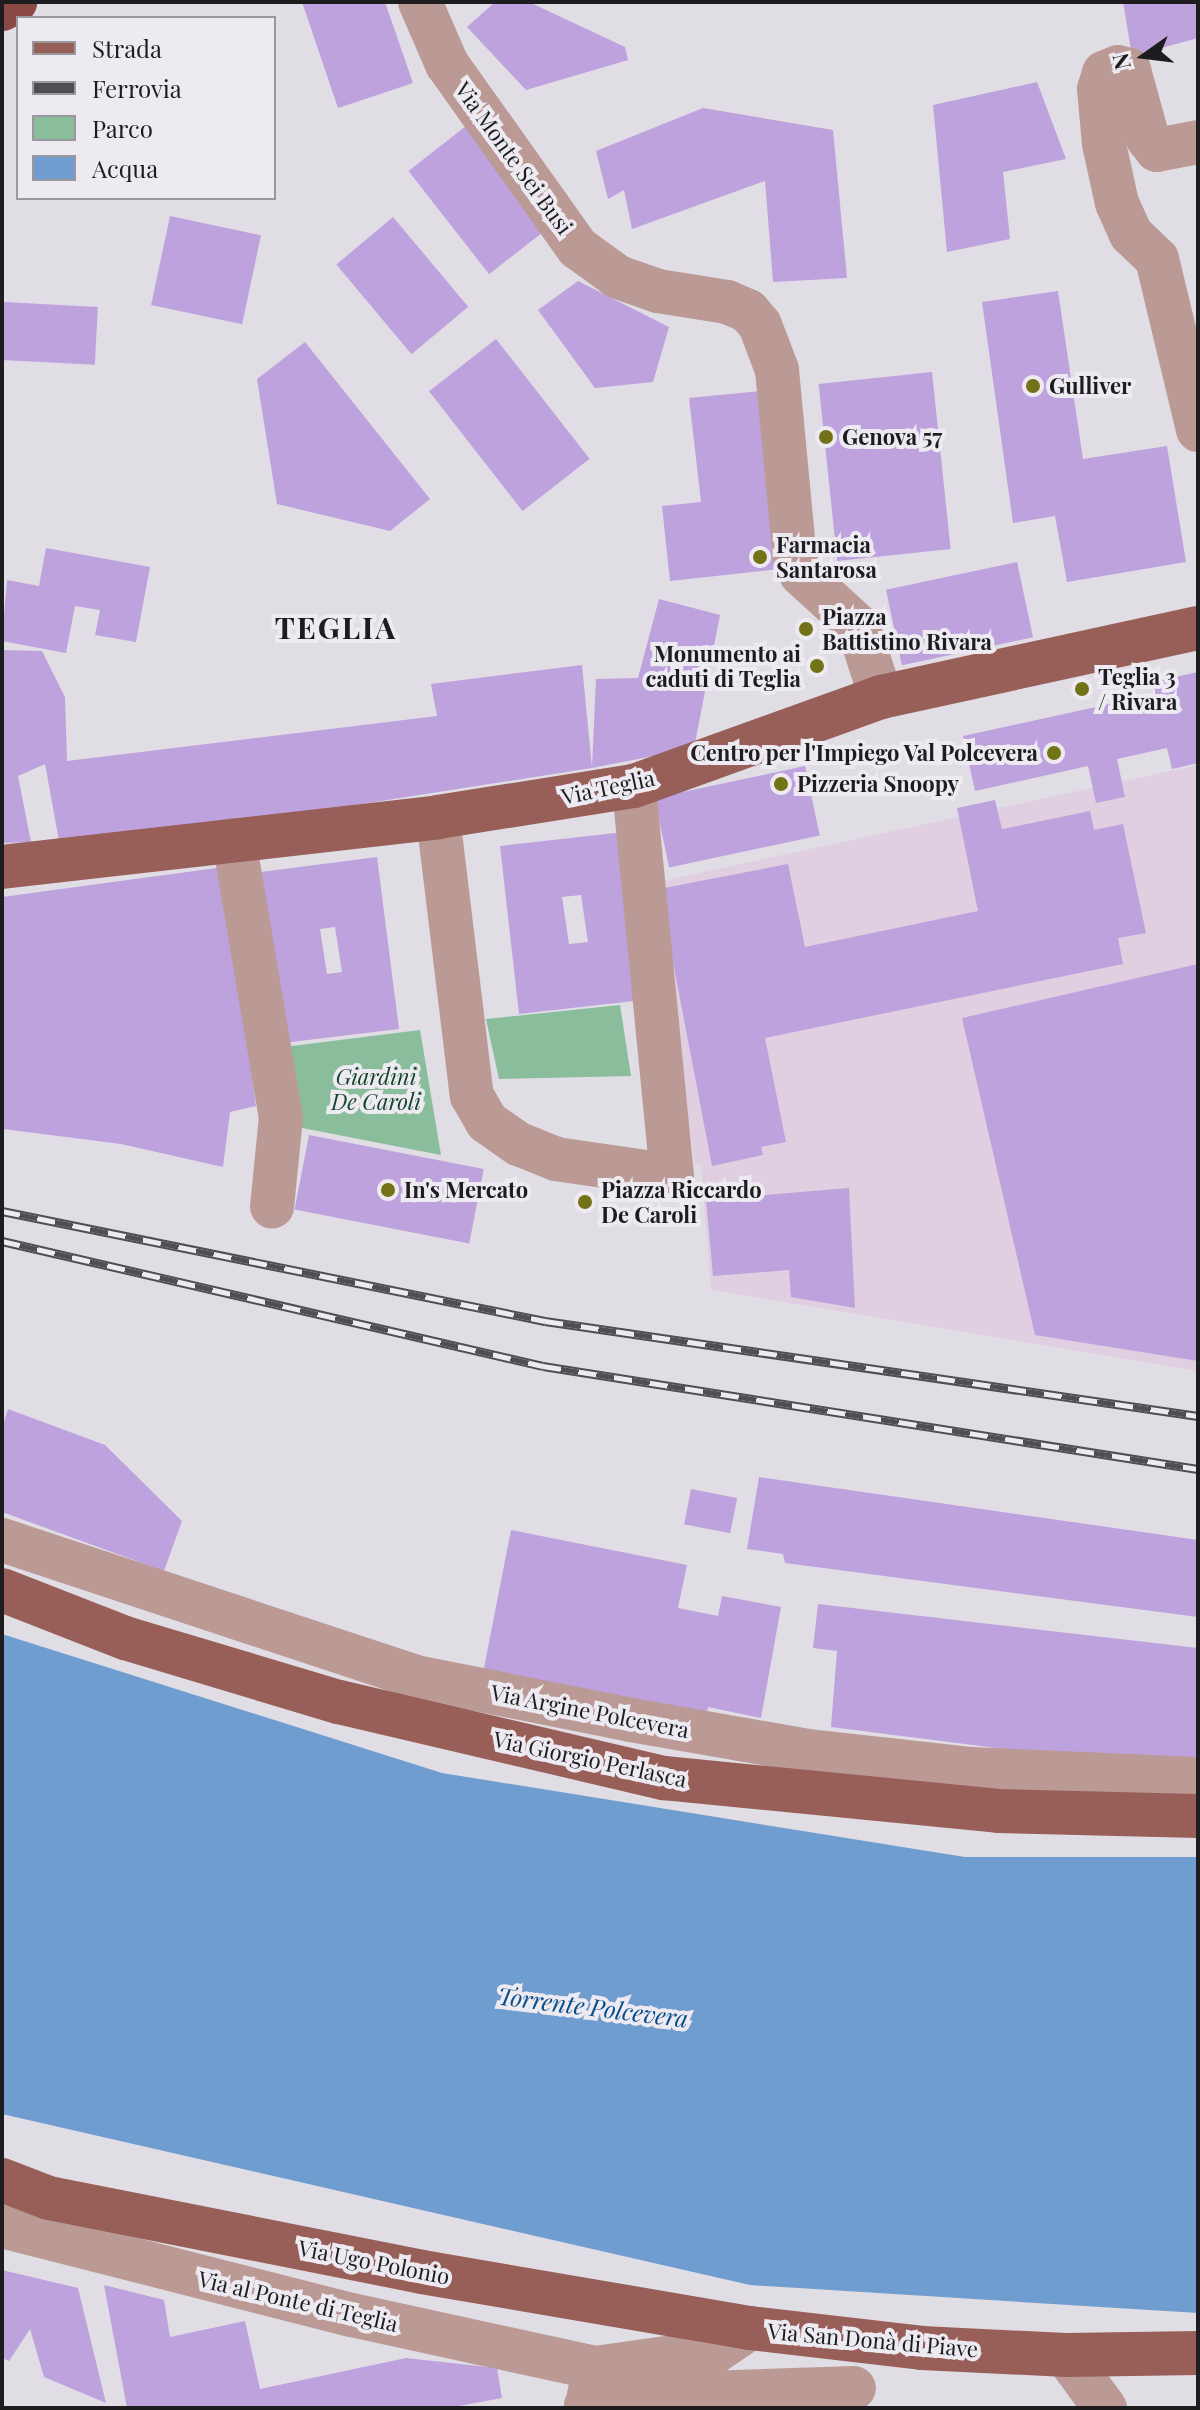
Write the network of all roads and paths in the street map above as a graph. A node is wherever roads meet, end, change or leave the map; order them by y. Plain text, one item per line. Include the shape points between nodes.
1 (15, 2) edge
2 (420, 2) edge
3 (2, 9) edge
4 (1198, 142) edge
5 (1198, 430) edge
6 (1198, 628) edge
7 (881, 697) junction
8 (634, 786) junction
9 (438, 817) junction
10 (234, 840) junction
11 (2, 867) edge
12 (272, 1207) dead end
13 (2, 1540) edge
14 (2, 1590) edge
15 (1198, 1779) edge
16 (1198, 1816) edge
17 (5, 2181) edge
18 (2, 2226) edge
19 (750, 2328) junction
20 (1198, 2353) edge
21 (1066, 2355) junction
22 (854, 2388) dead end
23 (585, 2394) edge
24 (1105, 2408) edge

1 - 3 highway
2 - 7 street, Via Monte Sei Busi via 447,64 578,248 618,277 658,291 727,302 748,311 760,325 777,370 795,559 801,574 858,626
4 - 5 street via 1157,150 1148,139 1129,70 1118,67 1104,73 1099,89 1104,144 1117,203 1131,234 1157,259
6 - 7 main road, Via Teglia
7 - 8 main road, Via Teglia
8 - 9 main road, Via Teglia
8 - 9 street via 672,1176 556,1159 519,1144 487,1122 472,1096
9 - 10 main road, Via Teglia
10 - 11 main road, Via Teglia
10 - 12 street via 281,1117
13 - 15 street, Via Argine Polcevera via 416,1677 631,1720 809,1751 972,1769
14 - 16 main road, Via Giorgio Perlasca via 125,1638 339,1702 664,1778 998,1811
17 - 19 main road, Via Ugo Polonio via 49,2198 391,2266
18 - 23 street, Via al Ponte di Teglia via 352,2315
19 - 21 main road, Via San Donà di Piave via 922,2348
19 - 23 street, Via San Donà di Piave via 716,2351
20 - 21 main road, Via San Donà di Piave
21 - 24 street
22 - 23 street

